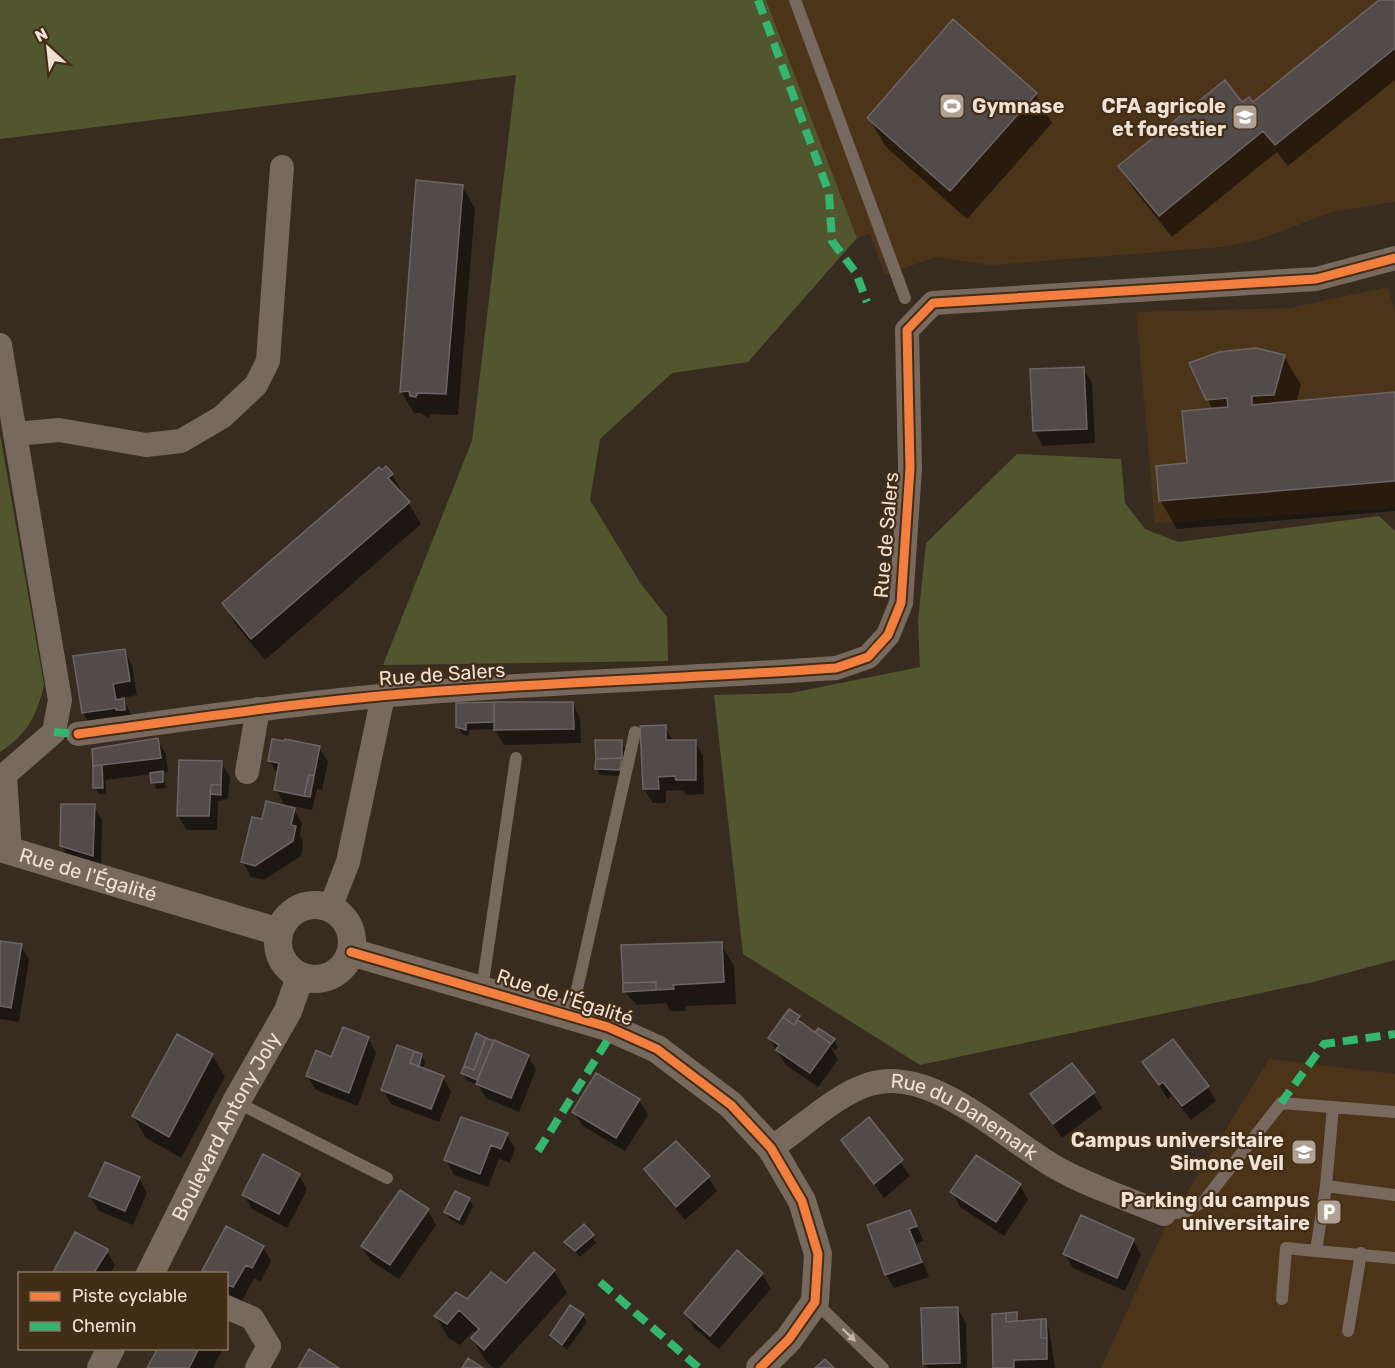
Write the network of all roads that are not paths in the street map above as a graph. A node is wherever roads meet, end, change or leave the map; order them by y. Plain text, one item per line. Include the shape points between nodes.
1 (795, 0) edge
2 (282, 167) dead end
3 (1395, 258) edge
4 (905, 298) dead end
5 (0, 345) edge
6 (15, 434) junction
7 (383, 696) junction
8 (258, 709) junction
9 (636, 732) dead end
10 (78, 734) dead end
11 (516, 758) dead end
12 (247, 772) dead end
13 (2, 777) edge
14 (5, 850) edge
15 (330, 908) junction
16 (279, 932) junction
17 (351, 952) junction
18 (300, 977) junction
19 (482, 989) junction
20 (571, 1016) junction
21 (236, 1102) junction
22 (1333, 1107) junction
23 (1395, 1112) edge
24 (771, 1148) junction
25 (387, 1178) dead end
26 (1326, 1186) junction
27 (1395, 1195) edge
28 (1164, 1214) joint
29 (1317, 1251) junction
30 (1361, 1253) junction
31 (1395, 1258) edge
32 (151, 1272) edge
33 (1282, 1299) dead end
34 (815, 1302) junction
35 (228, 1308) edge
36 (1348, 1331) dead end
37 (110, 1350) edge
38 (101, 1368) edge
39 (256, 1368) edge
40 (760, 1368) edge
41 (883, 1368) edge

1 - 4 lane
2 - 6 street via 268,361 256,385 222,417 181,441 146,445 59,430
3 - 7 street, Rue de Salers via 1316,279 933,303 907,330 910,468 901,603 888,635 868,657 836,668
5 - 6 street
6 - 13 street via 60,700 54,732
7 - 8 street, Rue de Salers
7 - 15 street via 348,862
8 - 10 street, Rue de Salers
8 - 12 street
9 - 20 lane
11 - 19 lane
13 - 14 street
14 - 16 street, Rue de l'Égalité
15 - 16 street via 301,908 288,917
15 - 17 street via 350,927
16 - 18 street via 281,957
17 - 18 street via 345,965 331,976 315,980
17 - 19 street, Rue de l'Égalité
18 - 21 street, Boulevard Antony Joly via 288,1011
19 - 20 street, Rue de l'Égalité
20 - 24 street, Rue de l'Égalité via 657,1049 731,1105
21 - 25 lane
21 - 32 street, Boulevard Antony Joly
22 - 23 lane
22 - 26 lane
22 - 28 lane via 1281,1103 1204,1201 1185,1212
24 - 28 street, Rue du Danemark via 853,1091 891,1080 913,1082 936,1090 1056,1168
24 - 34 street, Rue de l'Égalité via 802,1201 818,1254
26 - 27 lane
26 - 29 lane
29 - 30 lane
29 - 33 lane via 1286,1248
30 - 31 lane
30 - 36 lane
34 - 40 street via 789,1339
34 -> 41 lane
35 - 39 street via 252,1318 269,1346
37 - 38 street

